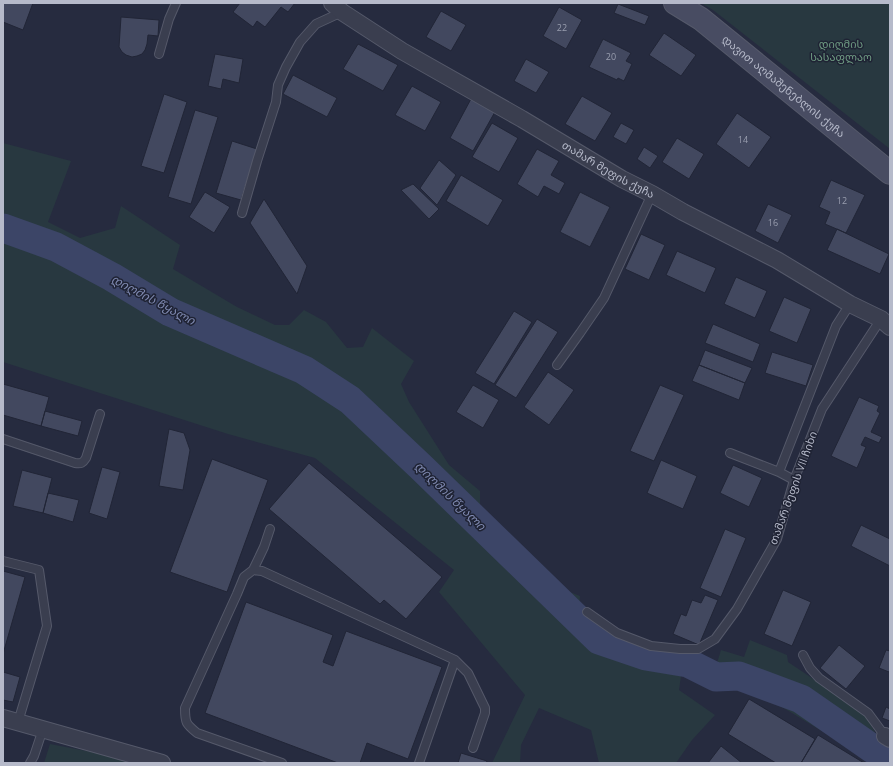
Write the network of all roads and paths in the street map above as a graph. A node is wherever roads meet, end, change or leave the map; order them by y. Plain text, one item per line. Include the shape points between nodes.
1 (176, 3) edge
2 (676, 3) edge
3 (337, 7) edge
4 (159, 54) dead end
5 (890, 173) edge
6 (652, 194) junction
7 (242, 213) dead end
8 (850, 304) junction
9 (887, 319) edge
10 (557, 365) dead end
11 (100, 414) dead end
12 (3, 439) edge
13 (730, 453) dead end
14 (778, 472) junction
15 (794, 480) junction
16 (270, 529) dead end
17 (3, 561) edge
18 (253, 570) junction
19 (588, 612) dead end
20 (803, 655) dead end
21 (455, 660) junction
22 (3, 718) edge
23 (18, 722) junction
24 (43, 729) junction
25 (888, 738) edge
26 (473, 748) dead end
27 (30, 763) edge
28 (162, 763) edge
29 (282, 763) edge
30 (419, 763) edge

1 - 4 lane
2 - 5 street, დავით აღმაშენებლის ქუჩა via 701,19
3 - 6 street, თამარ მეფის ქუჩა via 402,50
3 - 7 lane via 316,24 300,42 286,67 278,85 276,102
6 - 8 street, თამარ მეფის ქუჩა via 777,260
6 - 10 lane via 604,298
8 - 9 street, თამარ მეფის ქუჩა
8 - 14 lane via 836,326
9 - 15 lane, თამარ მეფის VII ჩიხი via 822,409
11 - 12 lane via 86,458 80,464
13 - 14 lane
14 - 15 lane
15 - 19 lane, თამარ მეფის VII ჩიხი via 777,539 738,609 715,640 698,649 652,646 617,633
16 - 18 lane
17 - 23 lane via 39,570 47,626
18 - 21 lane via 262,571
18 - 29 lane via 244,576 185,708 185,716 188,726 197,733
20 - 25 lane via 819,678 868,713
21 - 26 lane via 468,673 485,708
21 - 30 lane
22 - 23 street
23 - 24 street
24 - 27 lane
24 - 28 street

